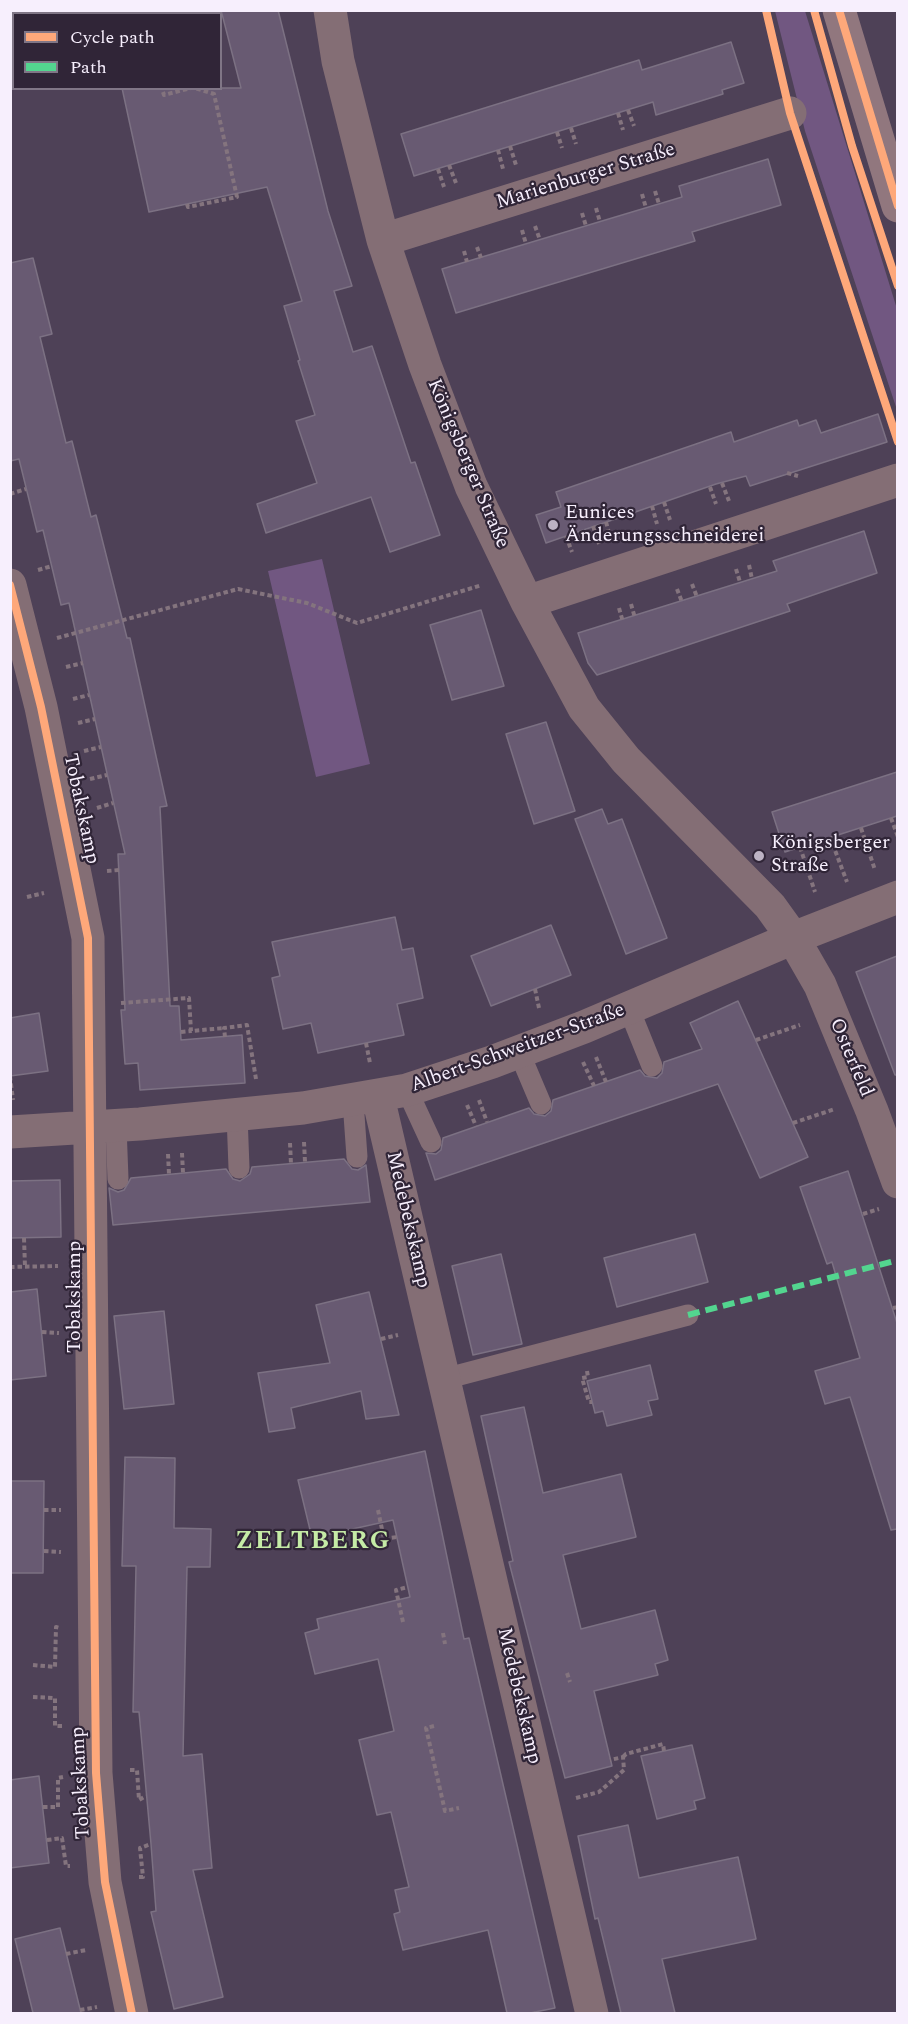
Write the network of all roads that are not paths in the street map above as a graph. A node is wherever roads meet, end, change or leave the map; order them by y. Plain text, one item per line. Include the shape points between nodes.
1 (330, 10) edge
2 (839, 10) edge
3 (790, 113) dead end
4 (897, 206) edge
5 (383, 240) junction
6 (897, 480) edge
7 (10, 585) edge
8 (521, 589) junction
9 (880, 904) edge
10 (793, 938) junction
11 (629, 1009) junction
12 (519, 1052) junction
13 (652, 1066) dead end
14 (379, 1096) junction
15 (541, 1104) dead end
16 (249, 1114) junction
17 (103, 1127) junction
18 (10, 1132) edge
19 (431, 1142) dead end
20 (357, 1157) dead end
21 (239, 1168) dead end
22 (118, 1179) dead end
23 (897, 1182) edge
24 (688, 1315) dead end
25 (444, 1379) junction
26 (132, 2013) edge
27 (592, 2013) edge

1 - 5 street, Königsberger Straße via 340,73
2 - 4 main road
3 - 5 street, Marienburger Straße
5 - 8 street, Königsberger Straße via 471,486
6 - 8 street
7 - 17 street, Tobakskamp via 84,905
8 - 10 street, Königsberger Straße via 584,708 626,760 770,906
9 - 10 street, Albert-Schweitzer-Straße
10 - 11 street, Albert-Schweitzer-Straße
10 - 23 street, Osterfeld via 820,984
11 - 12 street, Albert-Schweitzer-Straße
11 - 13 lane
12 - 14 street, Albert-Schweitzer-Straße
12 - 15 lane
14 - 16 street, Albert-Schweitzer-Straße
14 - 19 lane
14 - 20 lane
14 - 25 street, Medebekskamp
16 - 17 street, Albert-Schweitzer-Straße
16 - 21 lane
17 - 18 street, Albert-Schweitzer-Straße
17 - 22 lane
17 - 26 street, Tobakskamp via 92,1265 96,1773 105,1882
24 - 25 lane
25 - 27 street, Medebekskamp

